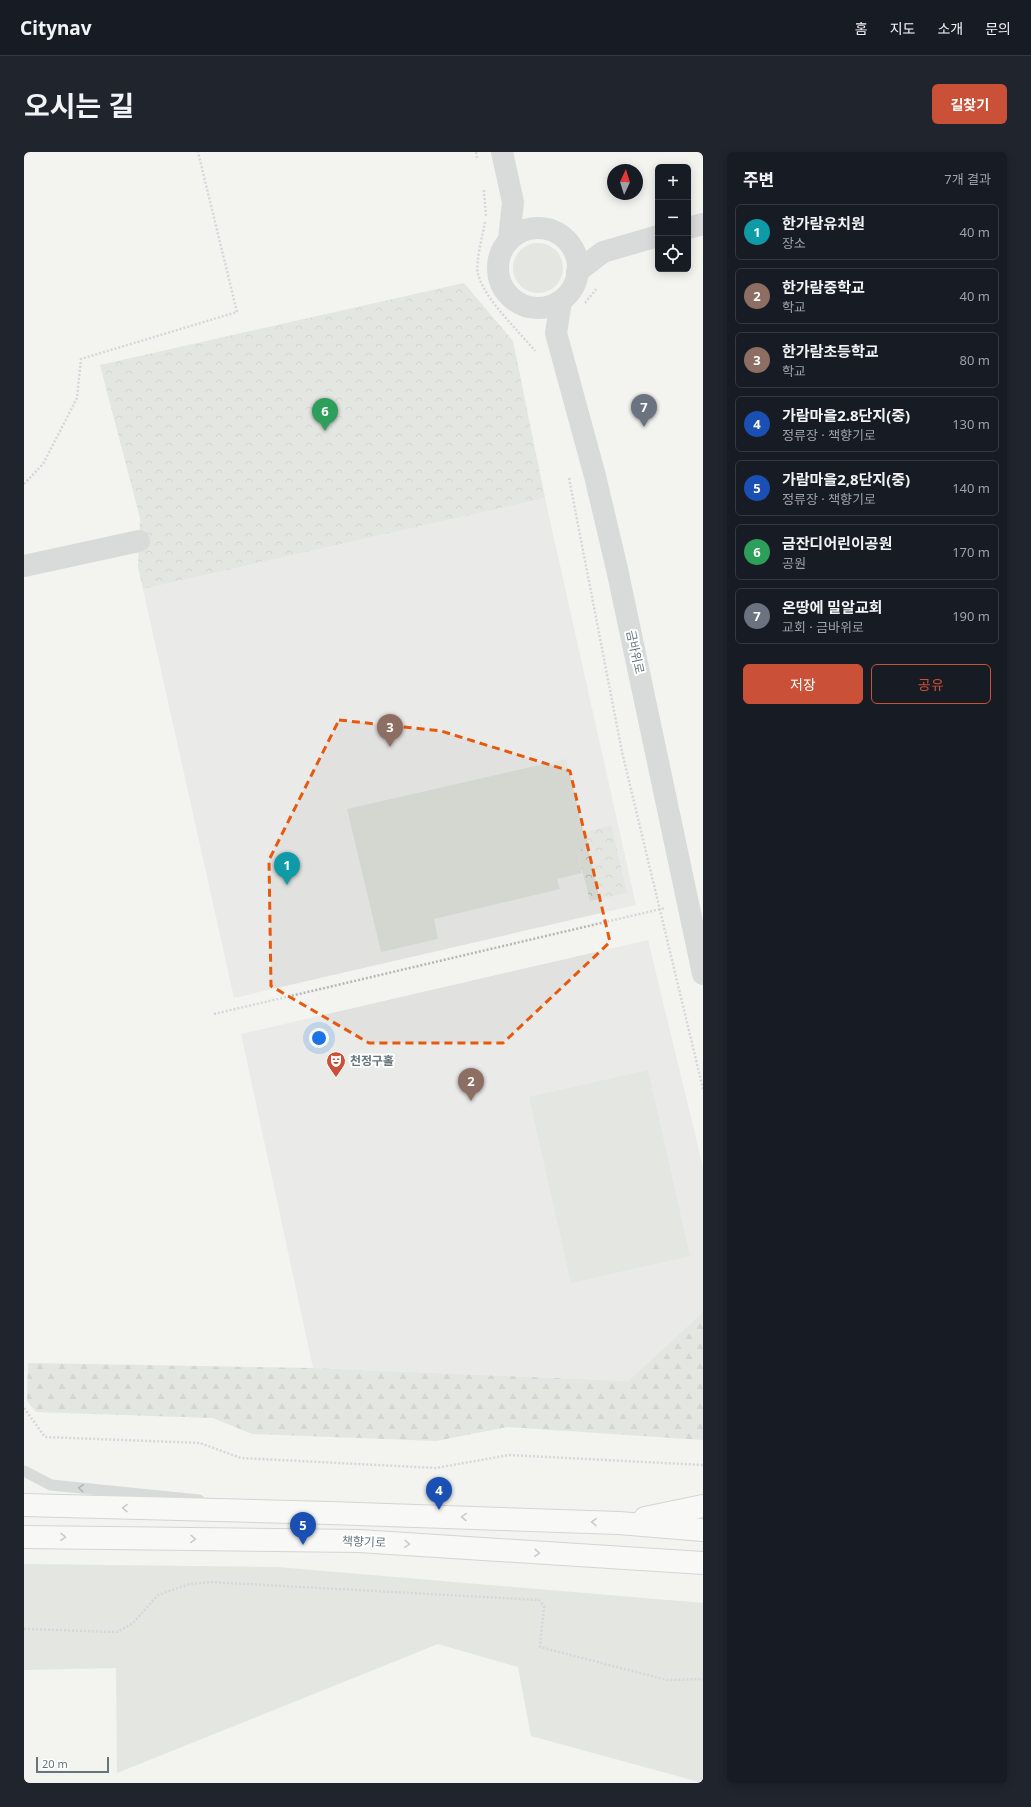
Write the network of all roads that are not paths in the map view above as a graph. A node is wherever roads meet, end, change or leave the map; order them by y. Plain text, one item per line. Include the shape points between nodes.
1 (502, 152) edge
2 (513, 202) junction
3 (703, 224) edge
4 (691, 227) edge
5 (539, 228) junction
6 (655, 237) edge
7 (509, 239) junction
8 (571, 246) junction
9 (603, 252) junction
10 (577, 272) junction
11 (561, 301) junction
12 (530, 307) junction
13 (556, 333) junction
14 (139, 541) dead end
15 (24, 566) edge
16 (703, 974) edge
17 (24, 1471) edge
18 (24, 1505) edge
19 (703, 1506) edge
20 (329, 1513) junction
21 (619, 1523) junction
22 (703, 1530) edge
23 (24, 1537) edge
24 (703, 1563) edge

1 - 2 street
2 - 5 street
2 - 7 street
3 - 4 street
5 - 7 street via 520,232
5 - 8 street via 557,233
6 - 9 street
7 - 12 street via 501,250 498,277 512,300
8 - 9 street
8 - 10 street via 578,264
9 - 10 street
10 - 11 street via 573,288
11 - 12 street via 552,306
11 - 13 street
12 - 13 street
13 - 16 street, 금바위로 via 617,569
14 - 15 street
20 -> 17 lane via 52,1484
20 -> 18 main road
19 - 21 main road
21 -> 20 main road
21 - 22 main road
23 -> 24 main road, 책향기로 via 360,1541

